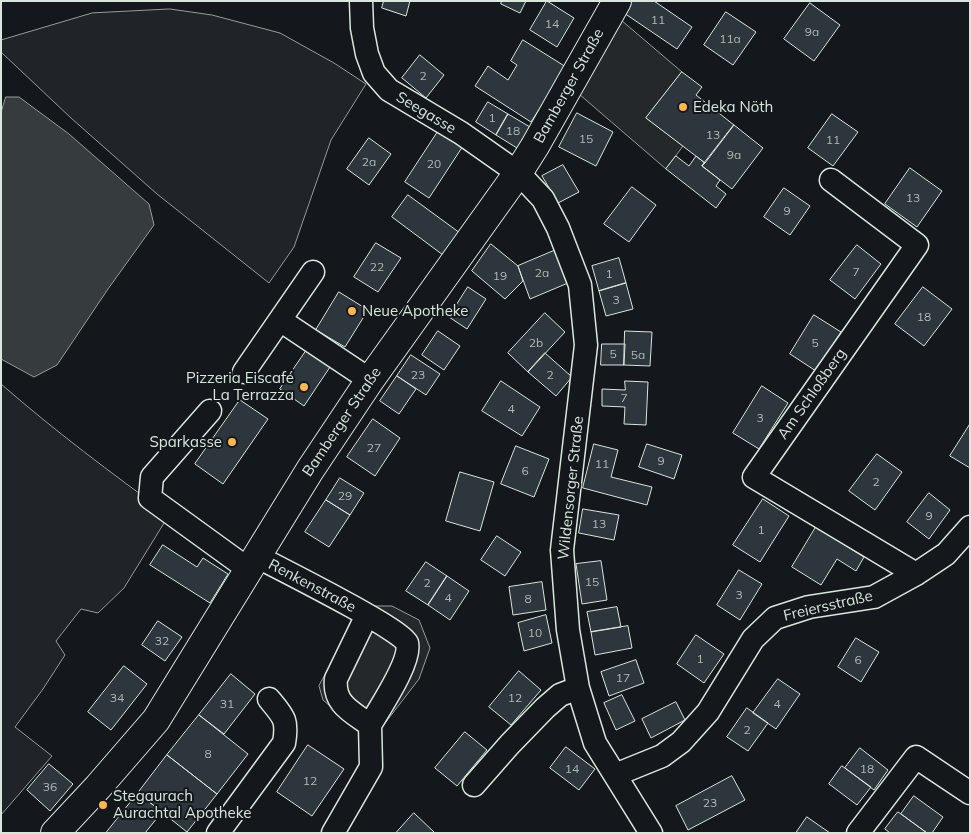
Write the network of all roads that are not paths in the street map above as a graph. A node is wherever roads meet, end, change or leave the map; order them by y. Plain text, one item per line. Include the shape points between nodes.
1 (361, 1) edge
2 (617, 1) edge
3 (518, 173) junction
4 (831, 180) dead end
5 (313, 272) dead end
6 (280, 320) junction
7 (244, 372) dead end
8 (370, 380) junction
9 (210, 411) dead end
10 (970, 527) edge
11 (252, 562) junction
12 (916, 574) junction
13 (368, 615) junction
14 (578, 688) junction
15 (269, 698) dead end
16 (370, 725) junction
17 (615, 775) junction
18 (474, 786) dead end
19 (970, 792) edge
20 (55, 833) edge
21 (218, 833) edge
22 (333, 833) edge
23 (651, 833) edge
24 (858, 833) edge

1 - 3 street, Seegasse via 367,54 374,73 389,90 461,133
2 - 3 main road, Bamberger Straße
3 - 8 main road, Bamberger Straße
3 - 14 street, Wildensorger Straße via 543,199 580,285 586,345 562,550 568,630
4 - 12 street, Am Schloßberg via 917,245 754,477
5 - 6 street
6 - 7 street
6 - 8 street
8 - 11 main road, Bamberger Straße
9 - 11 street, Renkenstraße via 152,476 150,498
10 - 12 street, Freiersstraße via 946,554
11 - 13 street, Renkenstraße
11 - 20 main road, Bamberger Straße via 156,720
12 - 17 street, Freiersstraße via 874,597 809,607 775,618 753,639 708,712 681,742 662,756
13 - 16 street via 336,679 335,689 338,699 347,709
13 - 16 street, Renkenstraße via 407,643 404,666
14 - 17 street, Wildensorger Straße via 595,742
14 - 18 street via 560,695 545,708
15 - 21 street via 287,727 284,743
16 - 22 street via 371,767
17 - 23 street, Wildensorger Straße
19 - 24 street via 916,757

